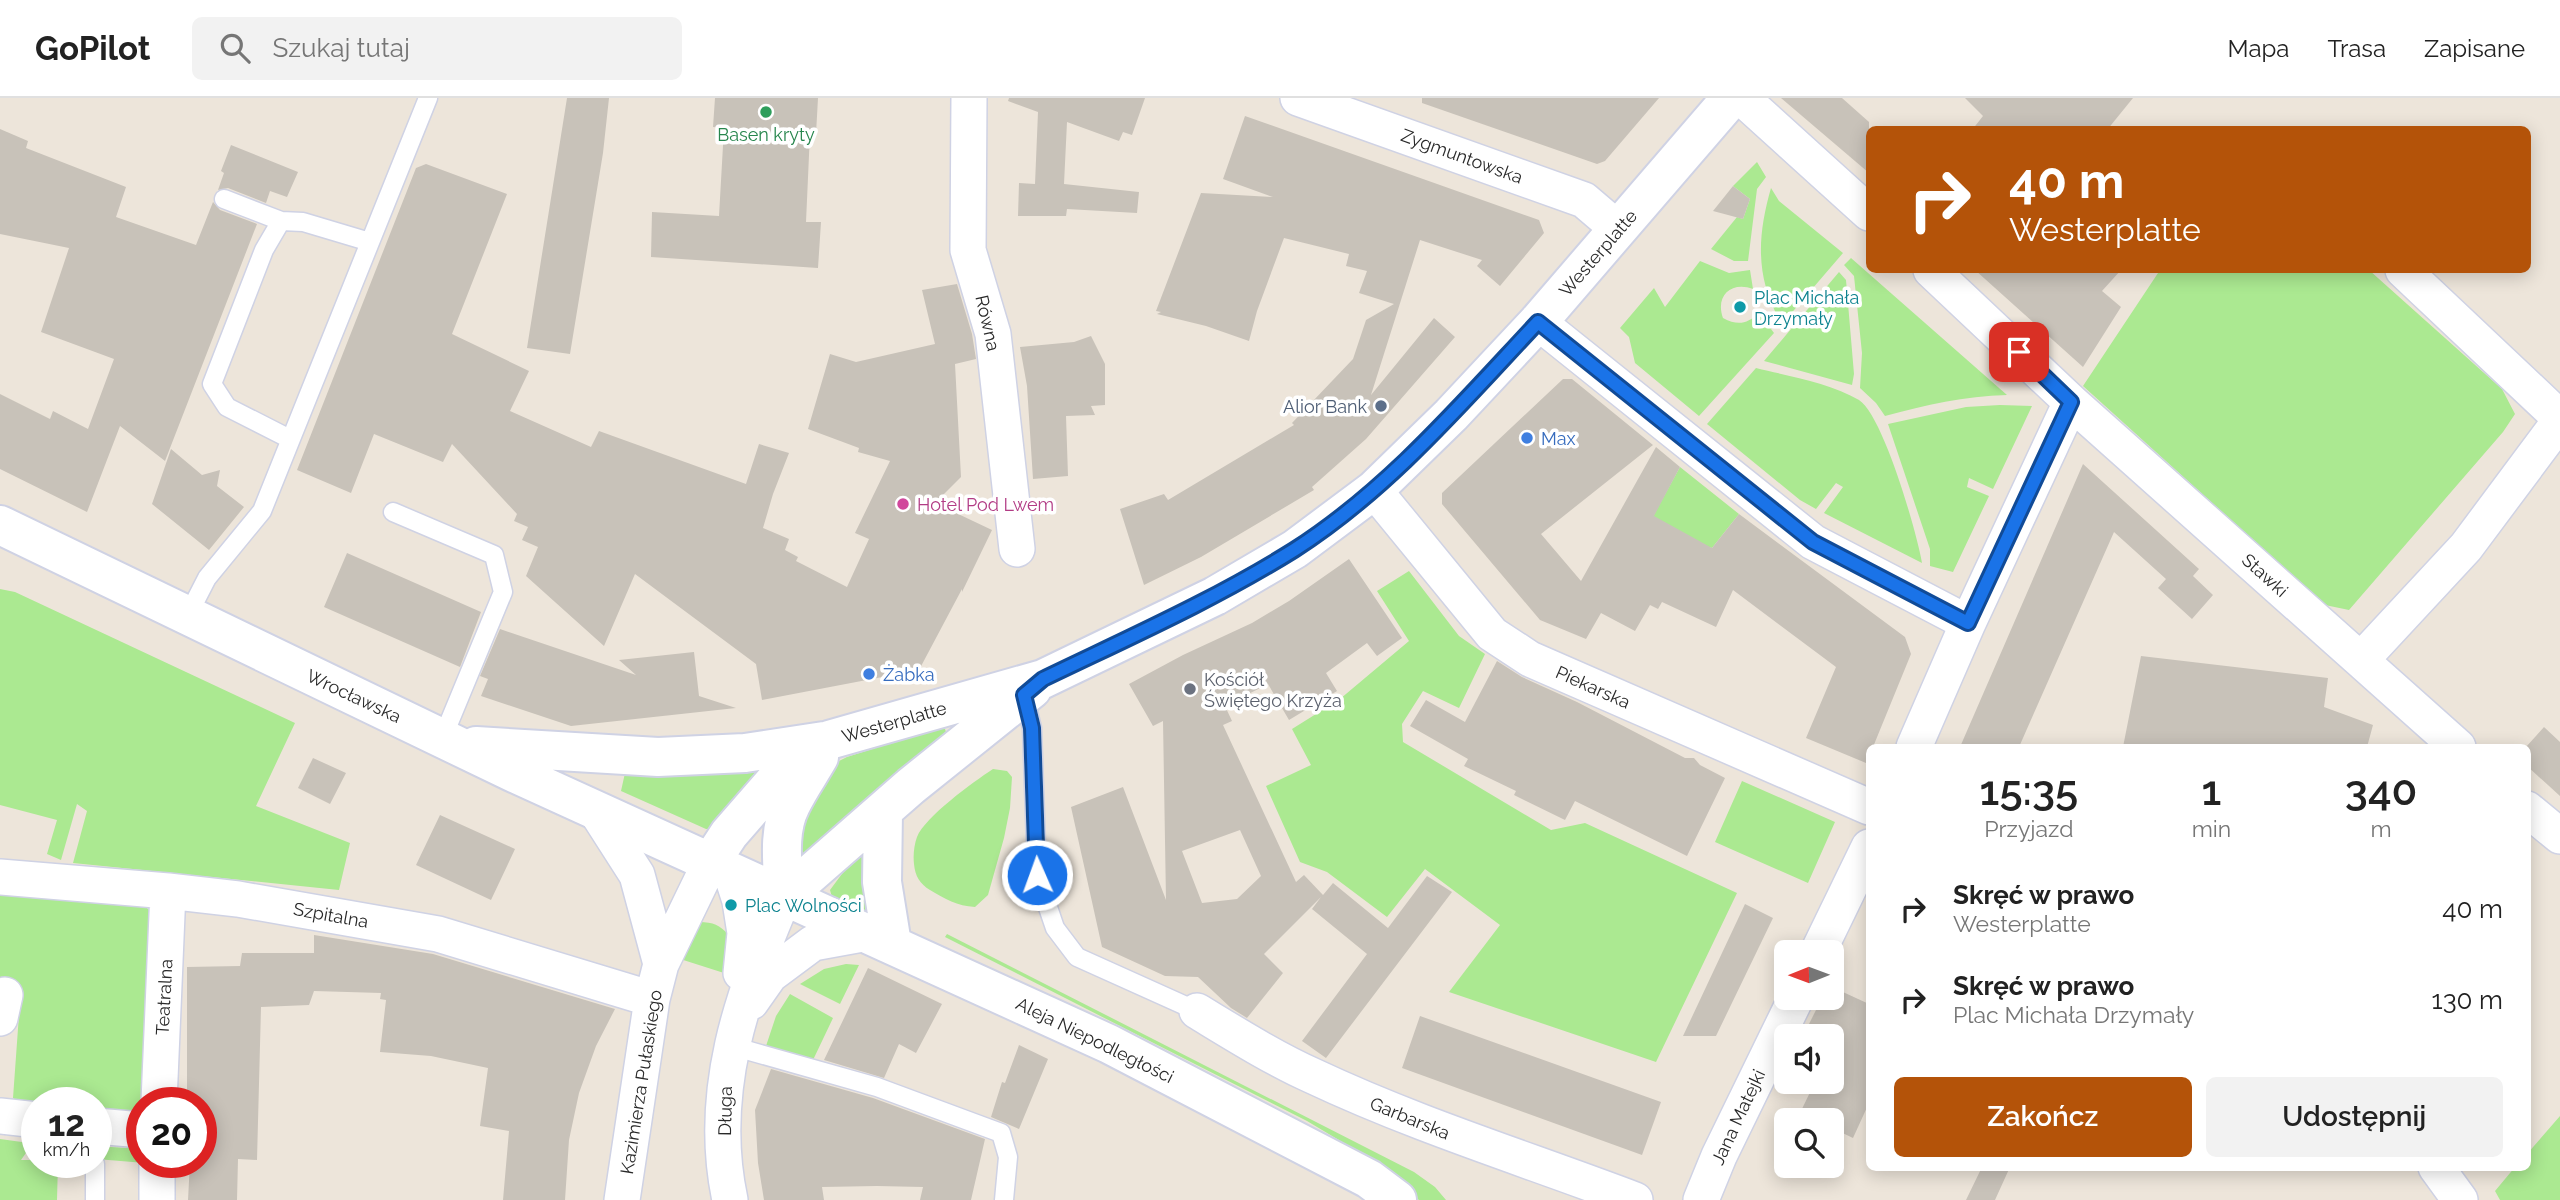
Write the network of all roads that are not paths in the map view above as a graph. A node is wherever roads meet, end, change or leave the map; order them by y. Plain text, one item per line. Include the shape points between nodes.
1 (428, 98) edge
2 (969, 98) edge
3 (1298, 98) edge
4 (1731, 98) edge
5 (1742, 98) edge
6 (224, 199) dead end
7 (1866, 210) edge
8 (281, 221) junction
9 (1618, 229) junction
10 (370, 242) junction
11 (1934, 273) edge
12 (2406, 273) edge
13 (1538, 322) junction
14 (2071, 402) junction
15 (2560, 420) edge
16 (290, 439) junction
17 (1374, 490) junction
18 (393, 512) dead end
19 (0, 525) edge
20 (1017, 549) dead end
21 (188, 615) junction
22 (1968, 623) junction
23 (2361, 660) junction
24 (1034, 687) junction
25 (829, 740) junction
26 (452, 741) junction
27 (1915, 744) edge
28 (2455, 744) edge
29 (1866, 806) edge
30 (596, 811) junction
31 (883, 812) junction
32 (2531, 812) edge
33 (2560, 836) edge
34 (1866, 853) edge
35 (720, 868) junction
36 (0, 877) edge
37 (168, 891) junction
38 (784, 897) junction
39 (880, 939) junction
40 (1824, 940) edge
41 (661, 964) junction
42 (652, 999) junction
43 (1790, 1010) edge
44 (1197, 1011) joint
45 (735, 1034) junction
46 (160, 1087) edge
47 (0, 1116) edge
48 (21, 1118) edge
49 (2439, 1171) edge
50 (95, 1178) edge
51 (157, 1178) edge
52 (95, 1200) edge
53 (157, 1200) edge
54 (622, 1200) edge
55 (730, 1200) edge
56 (1004, 1200) edge
57 (1397, 1200) edge
58 (1634, 1200) edge
59 (1701, 1200) edge
60 (2460, 1200) edge

1 - 10 lane
2 - 20 street, Równa via 968,250 993,334
3 - 9 street, Zygmuntowska via 1584,200
4 - 9 street, Westerplatte
5 - 7 street
6 - 8 lane
8 - 10 lane via 303,222
8 - 16 lane via 264,250 212,384 227,407
9 - 13 street, Westerplatte
10 - 16 lane
11 - 14 street
12 - 15 street
13 - 17 street, Westerplatte
13 - 22 street via 1813,542
14 - 22 street
14 - 23 street, Stawki
15 - 23 street via 2466,547
16 - 21 lane via 262,511 207,578
17 - 24 street, Westerplatte via 1295,549 1215,596
17 - 29 street, Piekarska via 1492,634 1530,659
18 - 26 lane via 494,555 503,592
19 - 21 street, Wrocławska
21 - 26 street, Wrocławska
22 - 27 street
23 - 28 street, Stawki
24 - 25 street, Westerplatte
24 - 31 street, Westerplatte
24 - 44 lane via 1037,875 1055,929 1077,957
25 - 26 street via 745,753 658,757
25 - 35 street, Westerplatte via 776,780 729,834
25 - 38 street via 790,807 783,833
26 - 30 street, Wrocławska
30 - 35 street, Wrocławska
30 - 41 street, Kazimierza Pułaskiego via 637,875
31 - 38 street, Westerplatte
31 - 39 street
32 - 33 street
34 - 40 street
35 - 38 street, Aleja Niepodległości
35 - 41 street, Kazimierza Pułaskiego
35 - 45 street, Długa via 740,901 745,933
36 - 37 street, Szpitalna
37 - 42 street, Szpitalna via 438,934
37 - 46 street, Teatralna
38 - 39 street, Aleja Niepodległości
38 - 45 street, Długa via 757,958
39 - 45 street, Długa via 813,943 791,957 770,975
39 - 57 street, Aleja Niepodległości via 1109,1044 1368,1179
41 - 42 street, Kazimierza Pułaskiego
42 - 54 street, Kazimierza Pułaskiego
43 - 59 street, Jana Matejki
44 - 58 street, Garbarska via 1310,1075 1452,1135
45 - 55 street, Długa via 724,1087
45 - 56 lane via 1001,1133 1008,1157
47 - 48 street
49 - 60 street
50 - 52 lane
51 - 53 street

